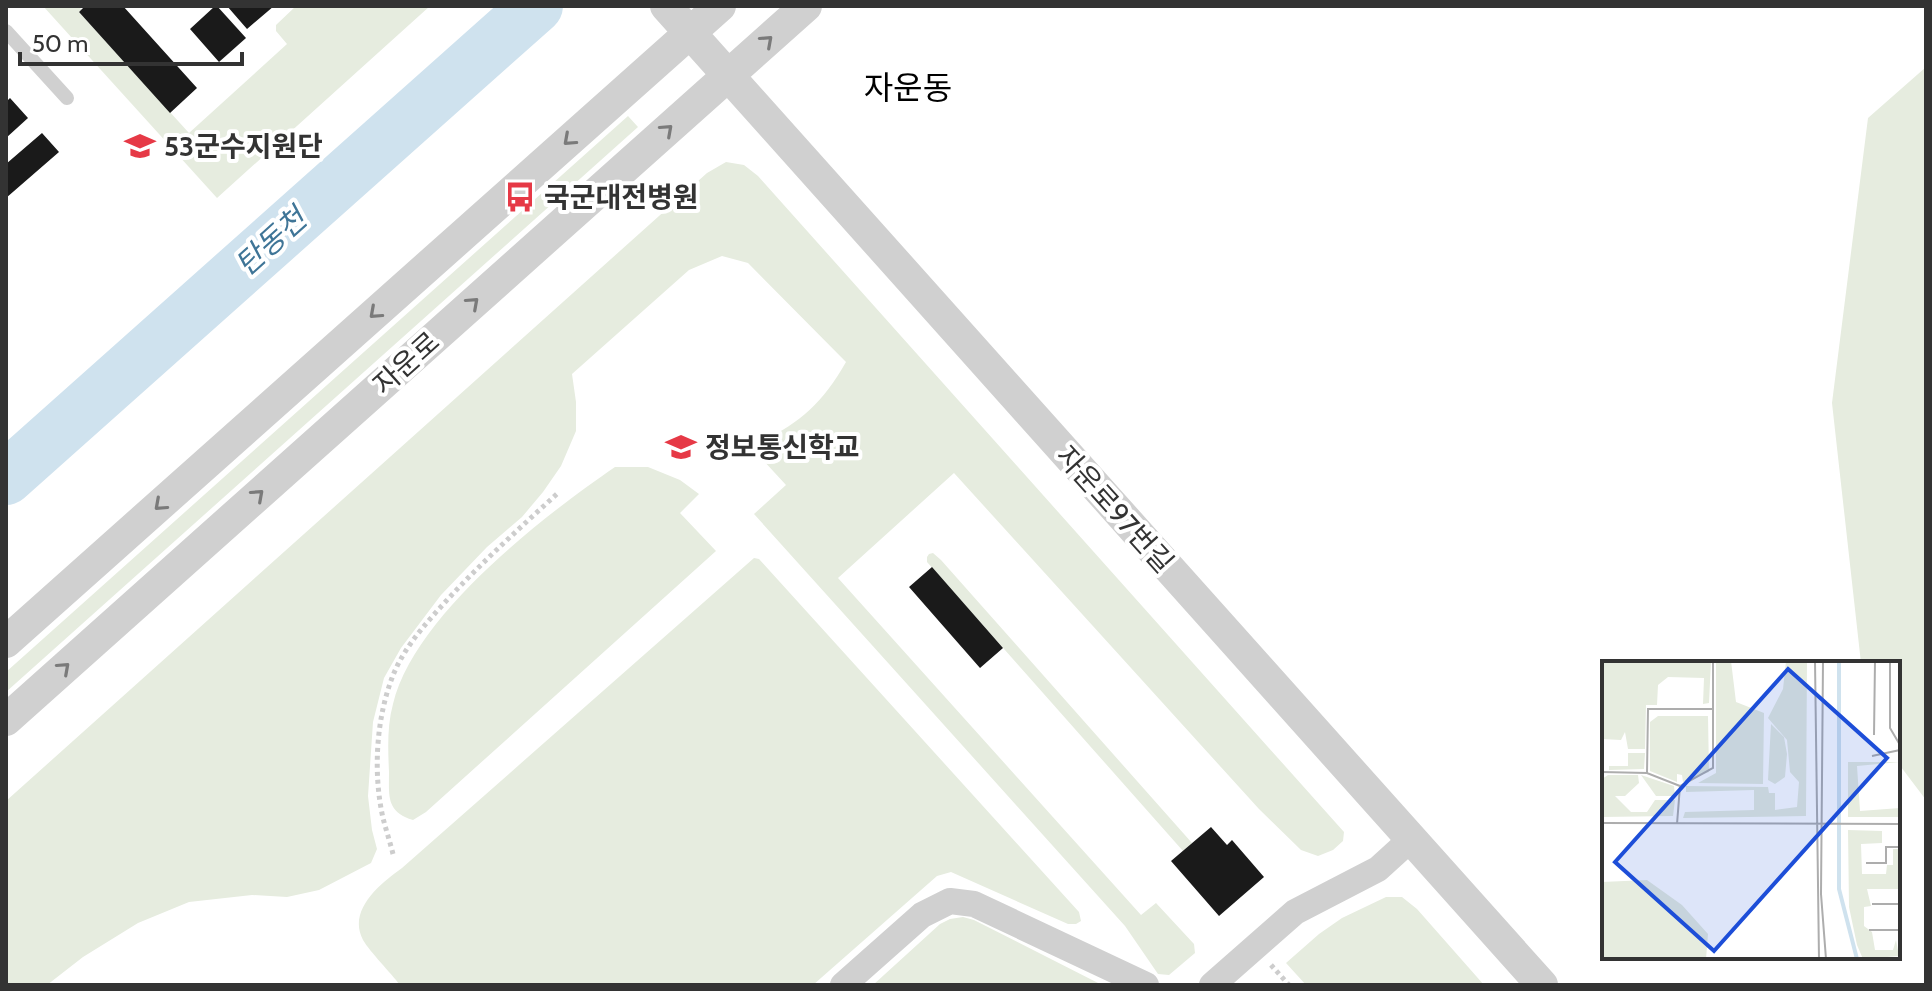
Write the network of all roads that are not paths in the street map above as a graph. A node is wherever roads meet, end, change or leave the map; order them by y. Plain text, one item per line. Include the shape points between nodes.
1 (666, 6) edge
2 (720, 6) edge
3 (806, 6) edge
4 (6, 31) edge
5 (690, 33) junction
6 (728, 75) junction
7 (67, 98) dead end
8 (6, 642) edge
9 (6, 720) edge
10 (1411, 839) junction
11 (843, 985) edge
12 (1146, 985) edge
13 (1212, 985) edge
14 (1542, 985) edge

1 - 5 street, 자운로97번길
2 - 5 street, 자운로
6 -> 3 street, 자운로
4 - 7 lane
5 - 6 street, 자운로97번길
5 -> 8 street, 자운로
9 -> 6 street, 자운로
6 - 10 street, 자운로97번길
10 - 13 street via 1378,869 1295,912
10 - 14 street, 자운로97번길
11 - 12 street via 922,915 950,901 974,904

